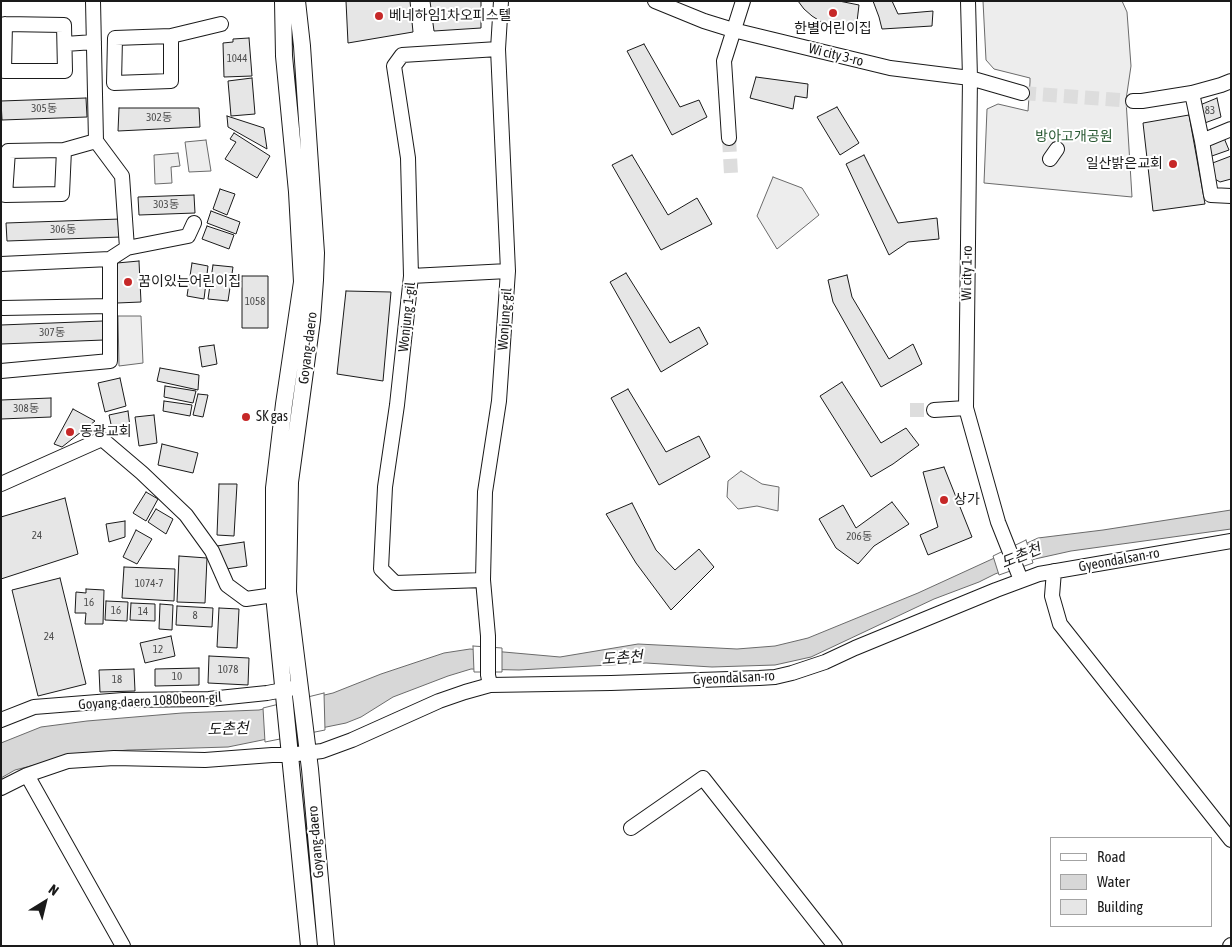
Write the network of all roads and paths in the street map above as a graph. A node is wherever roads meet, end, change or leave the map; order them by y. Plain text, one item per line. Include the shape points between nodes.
1 (93, 1) edge
2 (283, 1) edge
3 (297, 1) edge
4 (501, 1) edge
5 (655, 1) edge
6 (743, 1) edge
7 (968, 1) edge
8 (221, 24) dead end
9 (733, 30) junction
10 (170, 36) junction
11 (94, 42) junction
12 (65, 44) junction
13 (498, 49) junction
14 (114, 64) junction
15 (95, 65) junction
16 (970, 78) junction
17 (1231, 81) edge
18 (1022, 92) tunnel mouth
19 (1192, 93) junction
20 (1133, 101) tunnel mouth
21 (1231, 129) edge
22 (729, 138) tunnel mouth
23 (96, 141) junction
24 (1202, 141) junction
25 (64, 150) junction
26 (1231, 196) edge
27 (194, 223) dead end
28 (127, 248) junction
29 (110, 258) junction
30 (1, 264) edge
31 (508, 272) junction
32 (411, 276) junction
33 (110, 306) junction
34 (3, 308) dead end
35 (1, 371) edge
36 (966, 408) junction
37 (934, 410) tunnel mouth
38 (1, 484) edge
39 (1231, 541) edge
40 (1054, 571) junction
41 (1019, 576) junction
42 (483, 580) junction
43 (274, 595) junction
44 (489, 680) junction
45 (300, 690) junction
46 (283, 694) junction
47 (1, 720) edge
48 (307, 745) junction
49 (288, 748) junction
50 (28, 774) junction
51 (1, 788) edge
52 (631, 828) dead end
53 (1231, 840) edge
54 (123, 946) edge
55 (309, 946) edge
56 (326, 946) edge
57 (835, 946) edge

1 - 11 street
2 - 43 main road, Goyang-daero via 284,56 302,282 274,488
3 - 45 main road, Goyang-daero via 316,253 312,320 290,482 288,592
4 - 13 street, Wonjung-gil
5 - 9 street, Wi city 3-ro
6 - 9 street
7 - 16 street, Wi city 1-ro
8 - 10 street
9 - 16 street, Wi city 3-ro via 890,68
9 - 22 street via 724,61
10 - 14 street via 115,38
10 - 14 street via 171,81 114,83
11 - 12 street
11 - 15 street
12 - 12 street via 64,25 5,24 4,71 65,72
13 - 31 street, Wonjung-gil
13 - 32 street, Wonjung 1-gil via 402,55 394,66 408,158
14 - 15 street
15 - 23 street
16 - 18 street, Wi city 3-ro
16 - 36 street, Wi city 1-ro
17 - 19 street
19 - 20 street
19 - 24 street
21 - 24 street
23 - 25 street
23 - 28 street via 122,176
24 - 26 street via 1211,195
25 - 25 street via 8,151 5,194 62,194
27 - 28 street via 188,236
28 - 29 street
29 - 30 street
29 - 33 street
31 - 32 street
31 - 42 street, Wonjung-gil via 499,400 485,492
32 - 42 street, Wonjung 1-gil via 385,487 381,569 395,583
33 - 34 street
33 - 35 street via 110,361
36 - 37 street
36 - 41 street, Wi city 1-ro via 998,522
38 - 43 street via 102,439 186,514 212,551 227,585 246,599
39 - 40 street, Gyeondalsan-ro
40 - 41 street, Gyeondalsan-ro
40 - 53 street via 1052,596 1060,624
41 - 44 street, Gyeondalsan-ro via 825,662 775,677 670,681
42 - 44 street, Wonjung-gil
43 - 46 main road, Goyang-daero
44 - 48 street, Gyeondalsan-ro via 344,744 322,751
45 - 46 street, Goyang-daero 1080beon-gil
45 - 48 main road, Goyang-daero
46 - 47 street, Goyang-daero 1080beon-gil via 34,707
46 - 49 main road, Goyang-daero
48 - 49 street, Gyeondalsan-ro
48 - 56 main road, Goyang-daero
49 - 50 street, Gyeondalsan-ro via 272,755 205,760 114,758 68,761
49 - 55 main road, Goyang-daero
50 - 51 street, Gyeondalsan-ro
50 - 54 street
52 - 57 street via 703,778

